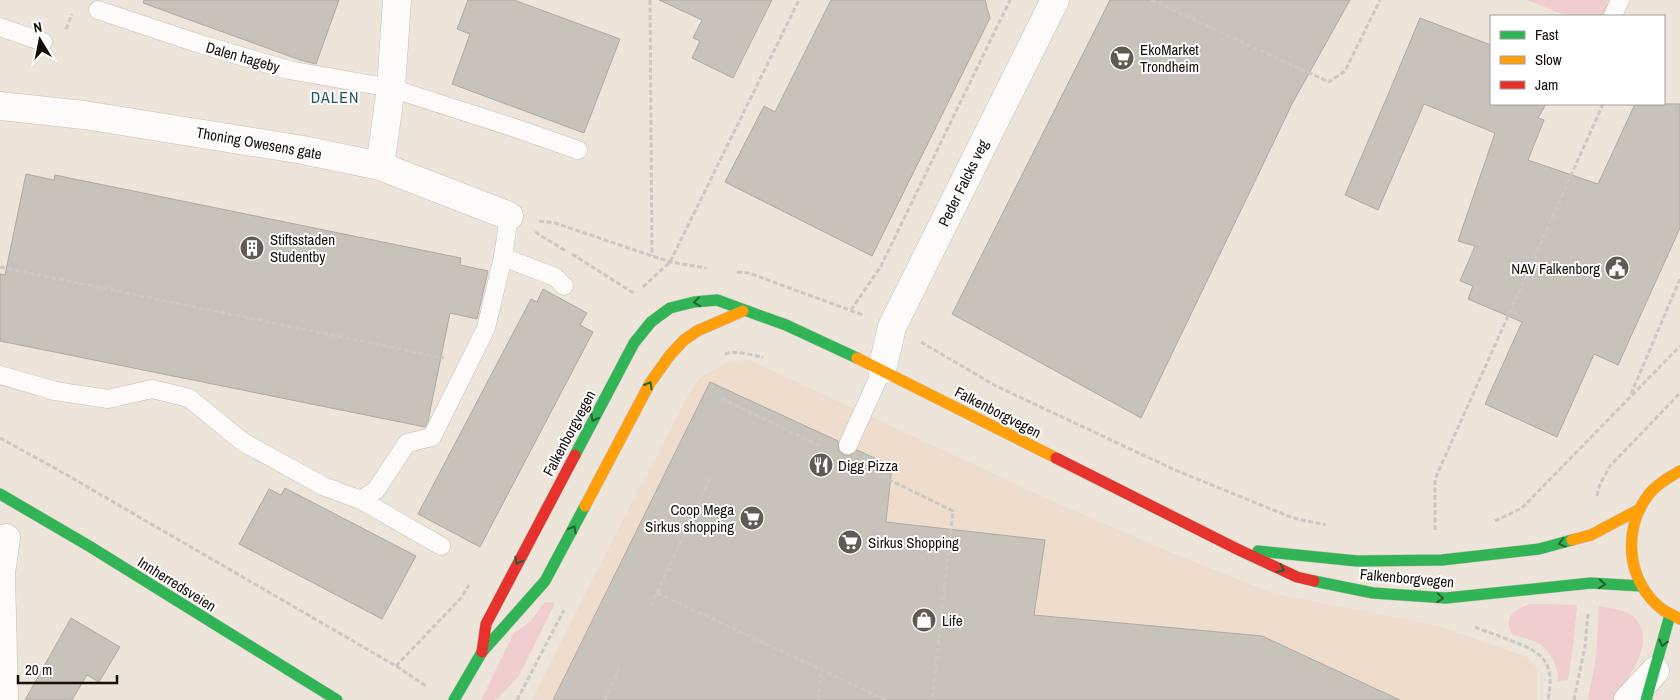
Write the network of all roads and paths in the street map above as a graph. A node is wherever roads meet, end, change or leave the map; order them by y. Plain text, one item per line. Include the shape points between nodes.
1 (398, 0) edge
2 (650, 0) edge
3 (800, 0) edge
4 (1010, 0) edge
5 (1055, 0) edge
6 (1151, 0) edge
7 (1380, 0) edge
8 (1620, 0) edge
9 (74, 7) dead end
10 (98, 10) dead end
11 (1612, 15) edge
12 (0, 27) edge
13 (65, 31) dead end
14 (43, 42) dead end
15 (392, 88) junction
16 (1602, 105) edge
17 (0, 106) edge
18 (578, 150) dead end
19 (380, 166) junction
20 (509, 216) junction
21 (652, 256) junction
22 (503, 257) junction
23 (0, 267) edge
24 (1680, 279) edge
25 (564, 286) dead end
26 (851, 310) dead end
27 (743, 311) junction
28 (927, 345) dead end
29 (1680, 346) edge
30 (721, 356) dead end
31 (763, 357) dead end
32 (469, 363) junction
33 (882, 370) junction
34 (0, 374) edge
35 (1680, 393) edge
36 (1630, 397) junction
37 (721, 398) dead end
38 (741, 408) junction
39 (738, 414) dead end
40 (0, 438) edge
41 (848, 446) dead end
42 (829, 451) dead end
43 (856, 464) dead end
44 (1680, 471) edge
45 (711, 476) dead end
46 (0, 494) edge
47 (361, 500) junction
48 (1596, 500) dead end
49 (1638, 510) junction
50 (1491, 522) dead end
51 (1330, 525) dead end
52 (1436, 535) dead end
53 (6, 538) dead end
54 (441, 546) dead end
55 (1237, 549) junction
56 (1641, 586) junction
57 (657, 593) junction
58 (567, 603) dead end
59 (651, 606) dead end
60 (1589, 610) dead end
61 (1675, 617) edge
62 (1473, 626) dead end
63 (482, 652) junction
64 (620, 666) dead end
65 (821, 669) junction
66 (1656, 671) junction
67 (426, 686) dead end
68 (4, 700) edge
69 (338, 700) edge
70 (454, 700) edge
71 (517, 700) edge
72 (605, 700) edge
73 (818, 700) edge
74 (886, 700) edge
75 (932, 700) edge
76 (1548, 700) edge
77 (1574, 700) edge
78 (1628, 700) edge
79 (1646, 700) edge

1 - 15 street
2 - 21 path
3 - 21 path via 670,262
4 - 26 path via 881,266
5 - 33 street, Peder Falcks veg via 892,327
6 - 7 path via 1330,82 1345,71
8 - 11 lane
9 - 13 path
10 - 15 lane, Dalen hageby via 289,70
12 - 14 lane
15 - 18 lane, Dalen hageby
15 - 19 street
16 - 52 path via 1435,479
17 - 19 street, Thoning Owesens gate via 84,115 303,150
19 - 20 street, Thoning Owesens gate
20 - 21 path via 555,223
20 - 22 lane
22 - 25 lane via 555,277
22 - 32 lane via 486,328
23 - 32 path
24 - 36 path
27 - 33 main road, Falkenborgvegen via 786,325
63 -> 27 main road, Falkenborgvegen via 545,581 664,361 683,340 698,330
27 -> 63 main road, Falkenborgvegen via 717,300 670,308 651,322 634,343 493,609 486,624
28 - 51 path via 996,386 1175,470 1293,518
29 - 36 path
30 - 31 path via 736,353
32 - 47 lane via 432,438 407,443 376,490
33 - 41 lane
33 - 55 main road, Falkenborgvegen
34 - 47 lane via 55,391 108,399 152,389 189,398 243,442 323,486
35 - 48 path via 1610,466
36 - 50 path via 1522,508
37 - 38 path
38 - 39 path
38 - 42 path
40 - 67 path
43 - 75 path via 953,511
44 - 49 main road via 1649,493
45 - 57 path
46 - 69 main road, Innherredsveien
47 - 54 lane
49 -> 55 main road, Falkenborgvegen via 1591,535 1539,549 1442,560 1358,561
49 - 56 main road via 1630,549 1633,568
53 - 68 street via 1,573
55 -> 56 main road, Falkenborgvegen via 1297,577 1372,593 1446,598 1591,583
56 - 61 main road via 1654,602
57 - 59 path
57 - 65 path
58 - 71 path
60 - 77 path
61 -> 66 main road
62 - 76 path via 1537,652 1549,668
63 - 70 main road, Falkenborgvegen
64 - 72 path
65 - 73 path
65 - 74 path
66 - 78 street
66 - 79 main road

